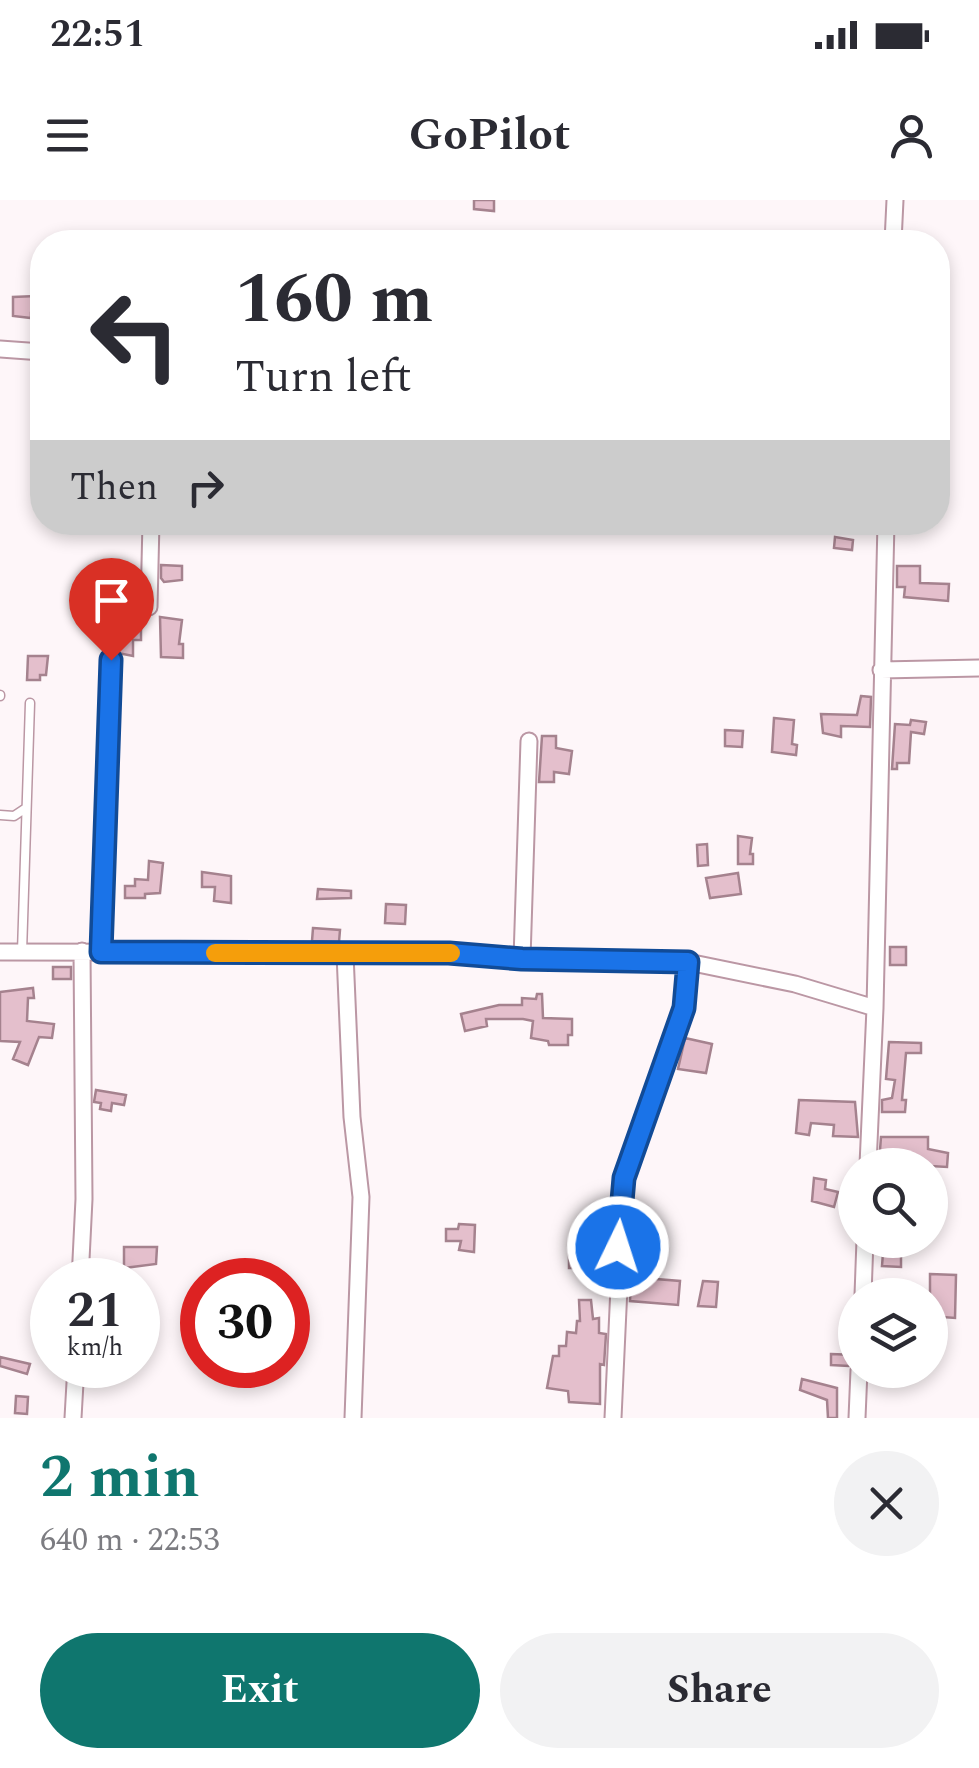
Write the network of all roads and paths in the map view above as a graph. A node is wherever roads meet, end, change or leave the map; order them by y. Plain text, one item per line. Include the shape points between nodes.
1 (895, 200) edge
2 (894, 230) edge
3 (0, 348) edge
4 (30, 351) edge
5 (151, 535) edge
6 (886, 535) edge
7 (149, 607) dead end
8 (111, 660) dead end
9 (979, 668) edge
10 (881, 670) junction
11 (30, 703) dead end
12 (528, 742) dead end
13 (26, 808) junction
14 (0, 815) edge
15 (82, 951) junction
16 (0, 952) edge
17 (22, 952) junction
18 (101, 952) junction
19 (345, 954) junction
20 (522, 959) junction
21 (688, 962) junction
22 (876, 1008) junction
23 (869, 1148) edge
24 (81, 1258) edge
25 (75, 1388) edge
26 (858, 1388) edge
27 (73, 1418) edge
28 (353, 1418) edge
29 (613, 1418) edge
30 (857, 1418) edge

1 - 2 street
3 - 4 street
5 - 7 street
6 - 10 street
8 - 18 lane
9 - 10 street
10 - 22 street
11 - 13 lane
12 - 20 street
13 - 14 lane
13 - 17 lane
15 - 17 street
15 - 18 street
15 - 24 street
16 - 17 street
18 - 19 street
19 - 20 street
19 - 28 street via 361,1196
20 - 21 street
21 - 22 street
21 - 29 street via 684,1008 624,1178
22 - 23 street
25 - 27 street
26 - 30 street

